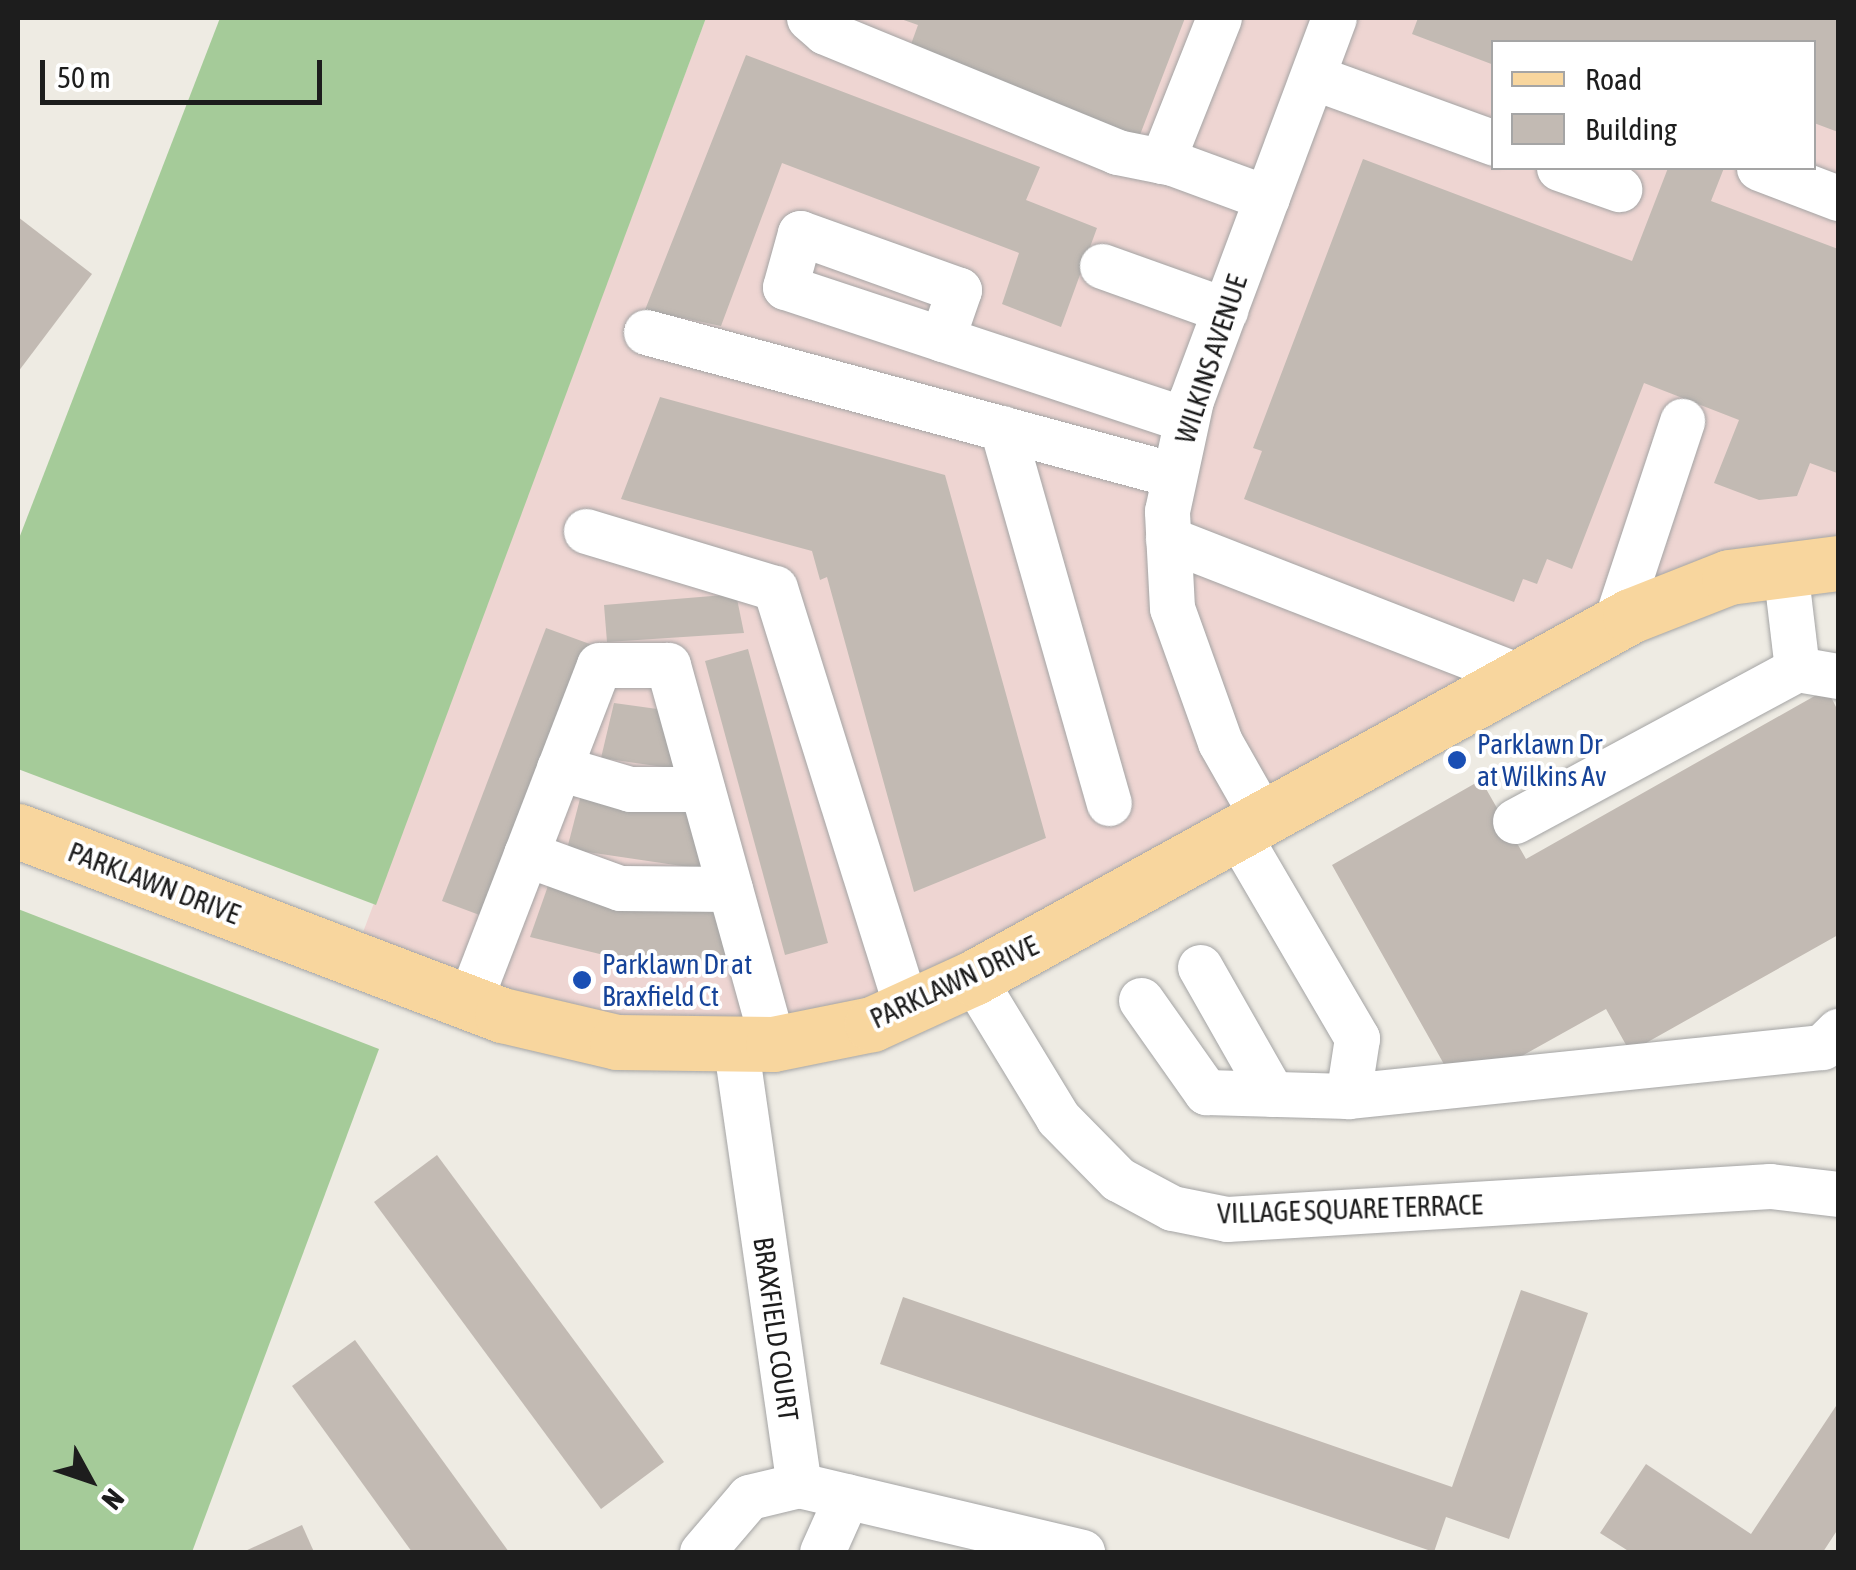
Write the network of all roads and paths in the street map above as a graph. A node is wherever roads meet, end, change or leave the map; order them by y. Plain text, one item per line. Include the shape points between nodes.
1 (808, 18) edge
2 (1219, 18) edge
3 (1334, 18) edge
4 (1312, 76) junction
5 (1491, 142) edge
6 (1162, 161) junction
7 (1564, 170) edge
8 (1764, 170) edge
9 (1619, 190) dead end
10 (1267, 198) junction
11 (1838, 198) edge
12 (1102, 266) dead end
13 (1224, 310) junction
14 (646, 332) dead end
15 (942, 339) dead end
16 (1186, 420) junction
17 (1682, 421) dead end
18 (1002, 428) junction
19 (1174, 475) junction
20 (586, 531) dead end
21 (1168, 538) junction
22 (1838, 563) edge
23 (1784, 569) junction
24 (1615, 624) junction
25 (1818, 672) edge
26 (1518, 676) junction
27 (559, 768) junction
28 (702, 789) junction
29 (1109, 803) dead end
30 (1516, 821) dead end
31 (1249, 823) junction
32 (18, 830) edge
33 (526, 854) junction
34 (730, 889) junction
35 (1200, 967) dead end
36 (973, 978) junction
37 (1141, 1000) dead end
38 (469, 1002) junction
39 (907, 1008) junction
40 (1838, 1032) edge
41 (754, 1047) junction
42 (1272, 1094) junction
43 (1348, 1096) junction
44 (1838, 1194) edge
45 (799, 1485) junction
46 (847, 1496) junction
47 (702, 1552) edge
48 (822, 1552) edge
49 (1082, 1552) edge

1 - 6 street via 824,32 1116,152
2 - 6 street
3 - 4 street, WILKINS AVENUE
4 - 5 street
4 - 10 street, WILKINS AVENUE
6 - 10 street
7 - 9 street
8 - 11 street
10 - 13 street, WILKINS AVENUE
12 - 13 street
13 - 16 street, WILKINS AVENUE
14 - 18 street
15 - 16 street
16 - 19 street, WILKINS AVENUE
17 - 24 street
18 - 19 street
18 - 29 street
19 - 21 street, WILKINS AVENUE
20 - 39 street via 776,588
21 - 26 street
21 - 31 street, WILKINS AVENUE via 1172,608
22 - 23 main road, PARKLAWN DRIVE
23 - 24 main road, PARKLAWN DRIVE via 1728,577
23 - 25 street
24 - 26 main road, PARKLAWN DRIVE
25 - 30 street
26 - 31 main road, PARKLAWN DRIVE
27 - 28 street via 630,789
27 - 28 street, BRAXFIELD COURT via 599,665 668,665
27 - 33 street
28 - 34 street, BRAXFIELD COURT
31 - 36 main road, PARKLAWN DRIVE
31 - 43 street, WILKINS AVENUE via 1357,1038
32 - 38 main road, PARKLAWN DRIVE
33 - 34 street via 620,888
33 - 38 street
34 - 41 street, BRAXFIELD COURT
35 - 42 street
36 - 39 main road, PARKLAWN DRIVE
36 - 44 street, VILLAGE SQUARE TERRACE via 1058,1118 1118,1179 1172,1208 1226,1219 1770,1186
37 - 42 street via 1206,1092
38 - 41 main road, PARKLAWN DRIVE via 617,1042
39 - 41 main road, PARKLAWN DRIVE via 872,1024
40 - 43 street via 1822,1047
41 - 45 street, BRAXFIELD COURT
42 - 43 street
45 - 46 street
45 - 47 street via 749,1497
46 - 48 street
46 - 49 street

